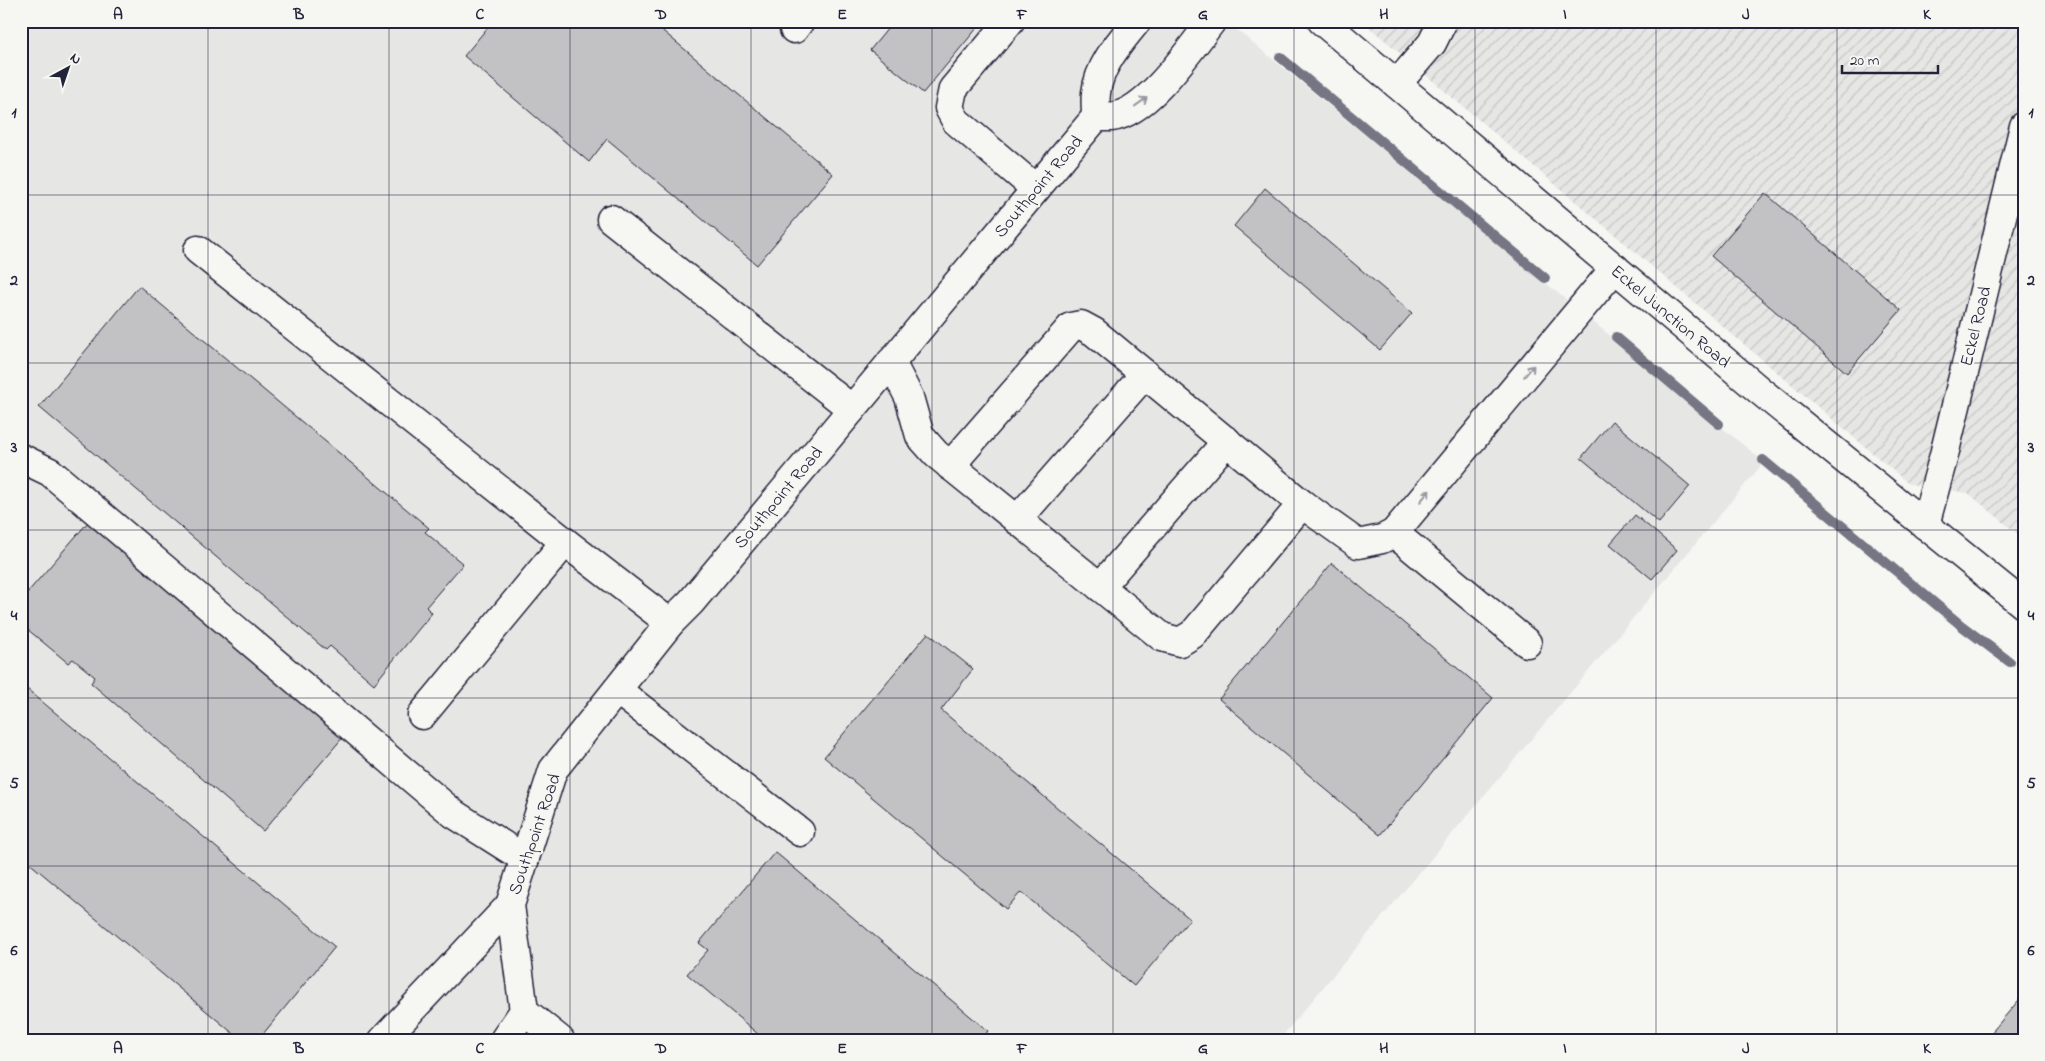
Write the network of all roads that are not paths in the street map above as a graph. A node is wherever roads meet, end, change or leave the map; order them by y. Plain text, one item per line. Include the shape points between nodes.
1 (1010, 21) edge
2 (1137, 21) edge
3 (1212, 21) edge
4 (1322, 21) edge
5 (1442, 21) edge
6 (1396, 84) junction
7 (1096, 117) junction
8 (2024, 126) edge
9 (1036, 189) junction
10 (611, 219) dead end
11 (198, 250) dead end
12 (1615, 268) junction
13 (891, 362) junction
14 (1145, 374) junction
15 (852, 409) junction
16 (1227, 441) junction
17 (21, 458) edge
18 (950, 466) junction
19 (1302, 504) junction
20 (1017, 520) junction
21 (1925, 525) junction
22 (1394, 533) junction
23 (565, 542) junction
24 (1100, 587) junction
25 (2024, 605) edge
26 (670, 623) junction
27 (1527, 644) dead end
28 (617, 690) junction
29 (422, 715) dead end
30 (800, 832) dead end
31 (525, 859) junction
32 (510, 905) junction
33 (524, 1012) junction
34 (383, 1040) edge
35 (504, 1040) edge
36 (560, 1040) edge

1 - 9 street via 954,89 949,108 956,121
2 - 7 street via 1115,48 1103,70 1096,92
7 -> 3 street via 1113,117 1127,111 1158,89
4 - 6 street, Eckel Junction Road
5 - 6 street via 1432,43
6 - 12 street, Eckel Junction Road
7 - 9 street, Southpoint Road
8 - 21 street, Eckel Road
9 - 13 street, Southpoint Road
10 - 15 street
11 - 23 street
12 - 21 street, Eckel Junction Road
22 -> 12 street
13 - 15 street, Southpoint Road
13 - 18 street via 909,397 920,436
14 - 16 street
14 - 18 street via 1094,332 1081,325 1071,328
14 - 20 street
15 - 26 street, Southpoint Road
16 - 19 street
16 - 24 street
17 - 31 street via 50,472 454,814
18 - 20 street
19 - 22 street via 1358,544
19 - 24 street via 1193,634 1180,642 1162,638
20 - 24 street
21 - 25 street, Eckel Junction Road
22 - 27 street
23 - 26 street
23 - 29 street
26 - 28 street, Southpoint Road
28 - 30 street
28 - 31 street, Southpoint Road via 553,770
31 - 32 street, Southpoint Road
32 - 33 street
32 - 34 street
33 - 35 street
33 - 36 street

